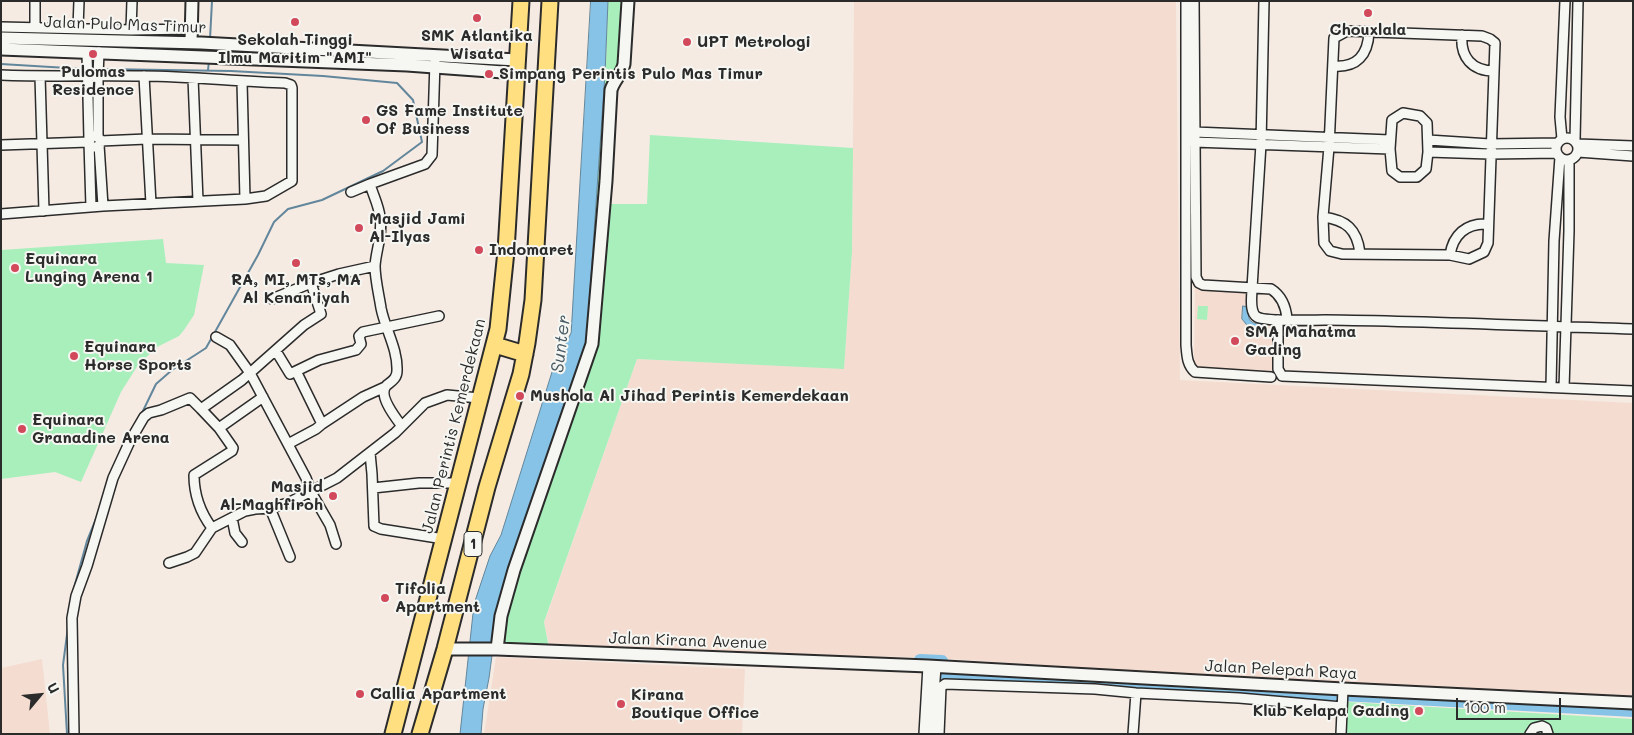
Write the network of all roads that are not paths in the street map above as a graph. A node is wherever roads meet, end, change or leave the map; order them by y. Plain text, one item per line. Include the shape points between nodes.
1 (35, 1) edge
2 (80, 1) edge
3 (132, 1) edge
4 (192, 1) edge
5 (521, 1) edge
6 (550, 1) edge
7 (628, 1) edge
8 (1186, 1) edge
9 (1194, 1) edge
10 (1264, 1) edge
11 (1565, 1) edge
12 (1578, 1) edge
13 (1, 27) edge
14 (35, 27) junction
15 (78, 28) junction
16 (191, 29) junction
17 (131, 30) junction
18 (1369, 32) junction
19 (1462, 35) junction
20 (1, 38) edge
21 (196, 43) junction
22 (1, 50) edge
23 (87, 55) junction
24 (99, 55) junction
25 (435, 61) junction
26 (1333, 66) junction
27 (517, 67) junction
28 (1494, 71) junction
29 (87, 74) junction
30 (98, 74) junction
31 (1, 75) edge
32 (40, 76) junction
33 (144, 76) junction
34 (193, 78) junction
35 (242, 82) junction
36 (1194, 132) junction
37 (147, 139) junction
38 (195, 140) junction
39 (244, 140) junction
40 (1261, 140) junction
41 (1428, 140) junction
42 (1560, 141) junction
43 (94, 142) junction
44 (1194, 142) junction
45 (1329, 142) junction
46 (42, 144) junction
47 (1390, 144) junction
48 (1490, 144) junction
49 (1, 145) edge
50 (1577, 146) junction
51 (1633, 146) edge
52 (1428, 152) junction
53 (1490, 154) junction
54 (1562, 156) junction
55 (1633, 156) edge
56 (370, 184) junction
57 (352, 192) dead end
58 (245, 199) junction
59 (198, 201) junction
60 (151, 204) junction
61 (104, 206) junction
62 (91, 207) junction
63 (44, 211) junction
64 (1, 214) edge
65 (1323, 217) junction
66 (1487, 224) junction
67 (1360, 253) junction
68 (1450, 255) junction
69 (375, 266) junction
70 (311, 283) junction
71 (1252, 288) junction
72 (272, 299) dead end
73 (439, 316) dead end
74 (1283, 319) junction
75 (387, 327) junction
76 (1553, 327) junction
77 (1565, 328) junction
78 (1633, 330) edge
79 (216, 337) dead end
80 (495, 345) junction
81 (276, 351) junction
82 (526, 354) junction
83 (296, 371) junction
84 (250, 373) junction
85 (1271, 377) dead end
86 (385, 387) junction
87 (1551, 388) junction
88 (1564, 388) junction
89 (1633, 391) edge
90 (263, 397) junction
91 (479, 398) junction
92 (201, 409) junction
93 (322, 424) junction
94 (401, 426) junction
95 (218, 428) junction
96 (288, 444) junction
97 (370, 453) junction
98 (458, 484) junction
99 (373, 488) junction
100 (311, 492) junction
101 (270, 508) junction
102 (232, 518) junction
103 (212, 528) junction
104 (444, 539) junction
105 (242, 542) dead end
106 (336, 544) dead end
107 (290, 558) dead end
108 (169, 563) dead end
109 (445, 649) junction
110 (495, 649) junction
111 (932, 667) junction
112 (1343, 690) junction
113 (1136, 693) junction
114 (1633, 703) edge
115 (1342, 704) junction
116 (74, 734) edge
117 (392, 734) edge
118 (420, 734) edge
119 (924, 734) edge
120 (931, 734) edge
121 (939, 734) edge
122 (1132, 734) edge
123 (1341, 734) edge
124 (1530, 734) edge
125 (1548, 734) edge

1 - 14 street
2 - 15 street
3 - 17 street
4 - 16 street
5 - 27 highway, Jalan Perintis Kemerdekaan / 1
6 - 82 highway, 1 via 533,300
7 - 110 street via 623,70 611,90 592,344 514,570
8 - 85 street via 1188,361 1195,372
9 - 36 street
10 - 40 street
11 - 42 street
12 - 50 street
13 - 14 street, Jalan Pulo Mas Timur
14 - 15 street, Jalan Pulo Mas Timur
15 - 17 street, Jalan Pulo Mas Timur
16 - 17 street, Jalan Pulo Mas Timur
16 - 21 street
18 - 19 street
18 - 26 street via 1366,51 1360,59 1342,67
18 - 26 street via 1347,31 1334,38
19 - 28 street via 1464,56 1470,63 1476,68
19 - 28 street via 1482,36 1495,43
20 - 21 street, Jalan Pulo Mas Timur
21 - 25 street, Jalan Pulo Mas Timur
22 - 23 street
23 - 24 street
23 - 29 street
24 - 25 street
24 - 30 street
25 - 27 street
25 - 56 street via 430,160
26 - 45 street
27 - 80 highway, Jalan Perintis Kemerdekaan / 1 via 503,290
28 - 48 street
29 - 30 street
29 - 32 street
29 - 43 street
30 - 33 street
30 - 43 street
31 - 32 street
32 - 46 street
33 - 34 street
33 - 37 street
34 - 35 street
34 - 38 street
35 - 39 street
35 - 58 street via 286,83 292,88 292,181 266,196
36 - 40 street
36 - 44 street
37 - 38 street
37 - 43 street
37 - 60 street
38 - 39 street
38 - 59 street
39 - 58 street
40 - 44 street
40 - 45 street
40 - 71 street
41 - 47 street via 1424,119 1403,113 1392,120
41 - 48 street
41 - 52 street
42 - 48 street
42 - 50 street via 1571,138
42 - 54 street
43 - 46 street
43 - 61 street
43 - 62 street
44 - 71 street via 1196,277 1203,285
45 - 47 street
45 - 65 street
46 - 49 street
46 - 63 street
47 - 52 street via 1392,170 1400,176 1417,177 1422,174 1426,169
48 - 53 street
50 - 51 street
50 - 54 street via 1574,157
50 - 55 street
52 - 53 street
53 - 54 street
53 - 66 street
54 - 76 street via 1554,241
54 - 77 street via 1569,231
56 - 57 street
56 - 69 street via 380,216
58 - 59 street
59 - 60 street
60 - 61 street
61 - 62 street
62 - 63 street
63 - 64 street
65 - 67 street via 1344,222 1355,235
65 - 67 street via 1324,243 1330,251
66 - 68 street via 1463,230
66 - 68 street via 1488,243 1484,252 1469,259
67 - 68 street
69 - 70 street
69 - 75 street
70 - 72 street
70 - 81 street via 321,314
71 - 74 street via 1271,289 1277,293 1285,305
71 - 74 street via 1253,314 1261,318
73 - 75 street
74 - 76 street
74 - 87 street via 1278,369 1282,376
75 - 83 street via 360,334 356,350 319,360
75 - 86 street via 398,371
76 - 77 street
76 - 87 street
77 - 78 street
77 - 88 street
79 - 84 street via 230,345
80 - 82 highway
80 - 91 highway, Jalan Perintis Kemerdekaan / 1
81 - 83 street via 288,374
81 - 84 street
82 - 109 highway, 1
83 - 93 street
84 - 90 street
84 - 92 street
86 - 93 street via 357,400
86 - 94 street via 386,401
87 - 88 street
88 - 89 street
90 - 95 street
90 - 96 street
91 - 94 street via 439,397 425,403
91 - 98 highway, Jalan Perintis Kemerdekaan / 1
92 - 95 street
92 - 116 street via 190,398 149,413 130,441 113,478 72,618
93 - 96 street
94 - 97 street
95 - 103 street via 232,449 194,475 201,509
96 - 100 street
97 - 99 street
97 - 100 street via 337,478
98 - 99 street via 419,483
98 - 104 highway, Jalan Perintis Kemerdekaan / 1
99 - 104 street via 374,526
100 - 101 street
100 - 106 street
101 - 102 street via 255,508
101 - 107 street
102 - 103 street
102 - 105 street via 235,533
103 - 108 street via 195,553
104 - 117 highway, Jalan Perintis Kemerdekaan / 1
109 - 110 street, Jalan Kirana Avenue
109 - 118 highway, 1
110 - 111 street, Jalan Kirana Avenue
111 - 112 street, Jalan Pelepah Raya
111 - 119 street
111 - 120 street
112 - 114 street, Jalan Pelepah Raya
112 - 115 street
113 - 115 street, Jalan Pelepah Raya
113 - 121 street, Jalan Pelepah Raya via 945,684 941,687
113 - 122 street
115 - 123 street
124 - 125 street via 1534,728 1542,726

